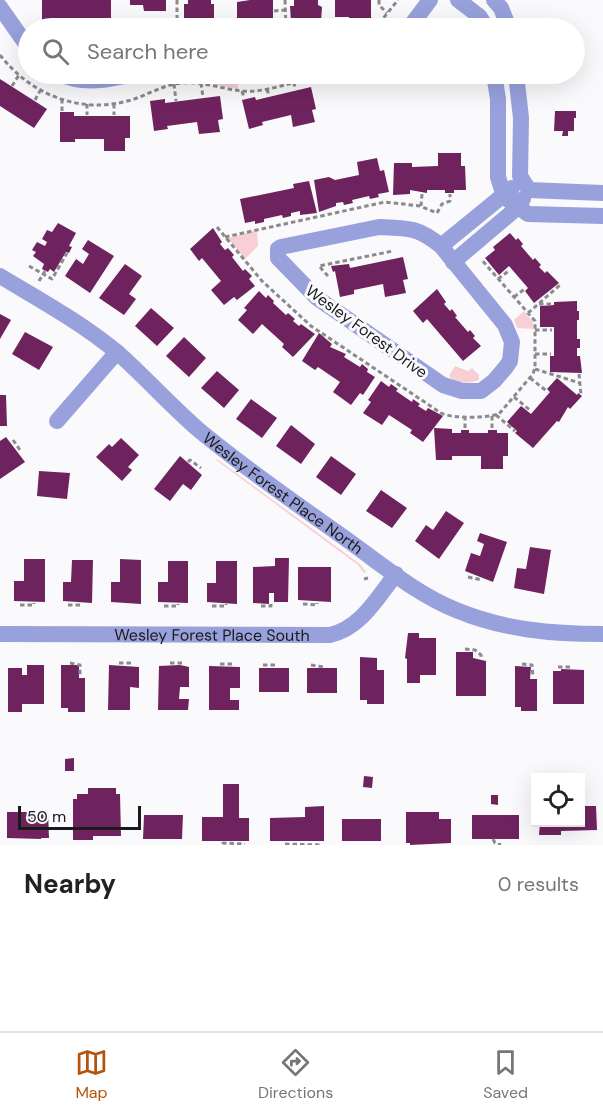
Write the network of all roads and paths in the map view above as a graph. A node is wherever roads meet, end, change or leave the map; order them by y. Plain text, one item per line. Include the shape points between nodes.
1 (177, 0) edge
2 (285, 0) edge
3 (379, 0) edge
4 (398, 0) edge
5 (430, 0) edge
6 (458, 0) edge
7 (494, 0) edge
8 (372, 6) dead end
9 (379, 6) junction
10 (0, 7) edge
11 (285, 10) junction
12 (274, 11) dead end
13 (387, 13) junction
14 (177, 18) edge
15 (285, 18) edge
16 (383, 18) edge
17 (416, 18) edge
18 (480, 18) edge
19 (505, 18) edge
20 (18, 33) edge
21 (0, 56) edge
22 (18, 74) edge
23 (18, 77) edge
24 (31, 84) edge
25 (174, 84) joint
26 (201, 84) edge
27 (206, 84) edge
28 (286, 84) edge
29 (295, 84) edge
30 (495, 84) edge
31 (517, 84) edge
32 (12, 86) dead end
33 (267, 89) junction
34 (296, 89) dead end
35 (40, 91) junction
36 (242, 91) junction
37 (269, 96) dead end
38 (203, 97) dead end
39 (243, 98) dead end
40 (35, 100) dead end
41 (62, 100) junction
42 (176, 101) dead end
43 (87, 104) junction
44 (114, 104) junction
45 (62, 111) dead end
46 (87, 115) dead end
47 (114, 115) dead end
48 (498, 118) junction
49 (520, 118) junction
50 (526, 185) junction
51 (503, 193) junction
52 (562, 193) junction
53 (603, 193) edge
54 (422, 194) dead end
55 (450, 194) dead end
56 (421, 206) junction
57 (517, 208) junction
58 (562, 215) junction
59 (603, 216) edge
60 (225, 237) dead end
61 (441, 246) junction
62 (393, 251) dead end
63 (67, 253) dead end
64 (453, 262) junction
65 (29, 266) dead end
66 (510, 270) dead end
67 (44, 272) junction
68 (0, 276) edge
69 (328, 276) dead end
70 (498, 279) dead end
71 (39, 281) dead end
72 (560, 285) dead end
73 (526, 288) dead end
74 (514, 297) dead end
75 (539, 304) junction
76 (552, 304) dead end
77 (528, 313) dead end
78 (535, 330) dead end
79 (552, 330) dead end
80 (117, 352) junction
81 (535, 354) dead end
82 (551, 354) dead end
83 (535, 369) dead end
84 (579, 374) dead end
85 (530, 378) dead end
86 (580, 382) junction
87 (548, 392) dead end
88 (581, 394) dead end
89 (514, 397) dead end
90 (531, 411) dead end
91 (465, 416) dead end
92 (57, 421) dead end
93 (465, 429) dead end
94 (492, 429) dead end
95 (515, 431) dead end
96 (13, 440) dead end
97 (18, 452) dead end
98 (188, 462) dead end
99 (201, 468) dead end
100 (396, 574) junction
101 (468, 577) dead end
102 (482, 580) dead end
103 (271, 602) dead end
104 (34, 603) dead end
105 (317, 603) dead end
106 (82, 604) dead end
107 (178, 604) dead end
108 (226, 604) dead end
109 (303, 604) dead end
110 (20, 605) dead end
111 (68, 605) dead end
112 (164, 606) dead end
113 (212, 606) dead end
114 (261, 606) dead end
115 (0, 634) edge
116 (603, 634) edge
117 (465, 649) dead end
118 (481, 658) dead end
119 (70, 663) dead end
120 (119, 663) dead end
121 (134, 663) dead end
122 (170, 663) dead end
123 (184, 663) dead end
124 (220, 664) dead end
125 (234, 664) dead end
126 (522, 664) dead end
127 (263, 665) dead end
128 (276, 665) dead end
129 (311, 665) dead end
130 (324, 667) dead end
131 (558, 667) dead end
132 (572, 667) dead end
133 (80, 676) dead end
134 (533, 677) dead end
135 (493, 839) dead end
136 (223, 842) dead end
137 (245, 844) edge
138 (285, 844) edge
139 (321, 845) edge
140 (501, 845) edge

1 - 14 path
2 - 11 path
3 - 9 path
4 - 13 path
5 - 17 street
6 - 18 street
7 - 19 street
8 - 9 path
9 - 13 path
10 - 20 street
11 - 12 path
11 - 15 path
13 - 16 path
21 - 22 path
23 - 32 path
24 - 35 path
25 - 42 path
25 - 44 path
26 - 38 path
27 - 36 path
28 - 33 path
29 - 34 path
30 - 48 street
31 - 49 street
33 - 36 path
33 - 37 path
35 - 40 path
35 - 41 path
36 - 39 path
41 - 43 path
41 - 45 path
43 - 44 path
43 - 46 path
44 - 47 path
48 - 49 street
48 - 51 street via 497,166
49 - 50 street via 520,176
50 - 51 street
50 - 52 street
50 - 57 street
51 - 57 street
51 - 61 street
52 - 53 street
52 - 58 street
54 - 56 path
55 - 56 path via 450,201 442,204 437,213
56 - 60 path via 375,201 261,225
57 - 58 street via 528,214
57 - 64 street
58 - 59 street
61 - 64 street, Wesley Forest Drive
61 - 64 street, Wesley Forest Drive via 411,228 379,227 281,248 278,254 281,263 317,298 390,351 450,388 481,391 495,381 510,361 512,342 505,325
62 - 69 path via 319,266
63 - 67 path via 52,279
65 - 67 path
66 - 70 path
67 - 71 path
68 - 80 street, Wesley Forest Place North
72 - 75 path
73 - 74 path
75 - 76 path
75 - 77 path
78 - 79 path
80 - 92 street
80 - 100 street, Wesley Forest Place North via 219,446
81 - 82 path
83 - 86 path
84 - 86 path
85 - 87 path
86 - 88 path
89 - 90 path
91 - 93 path
94 - 95 path via 494,416
96 - 97 path
98 - 99 path
100 - 115 street, Wesley Forest Place South via 358,621 330,635
100 - 116 street, Wesley Forest Place North via 455,610 498,624 544,632
101 - 102 path
103 - 114 path via 271,606
104 - 110 path
105 - 109 path
106 - 111 path
107 - 112 path
108 - 113 path
117 - 118 path via 475,650
119 - 133 path via 80,665
120 - 121 path
122 - 123 path
124 - 125 path
126 - 134 path via 532,665
127 - 128 path
129 - 130 path
131 - 132 path
135 - 140 path
136 - 137 path
138 - 139 path

